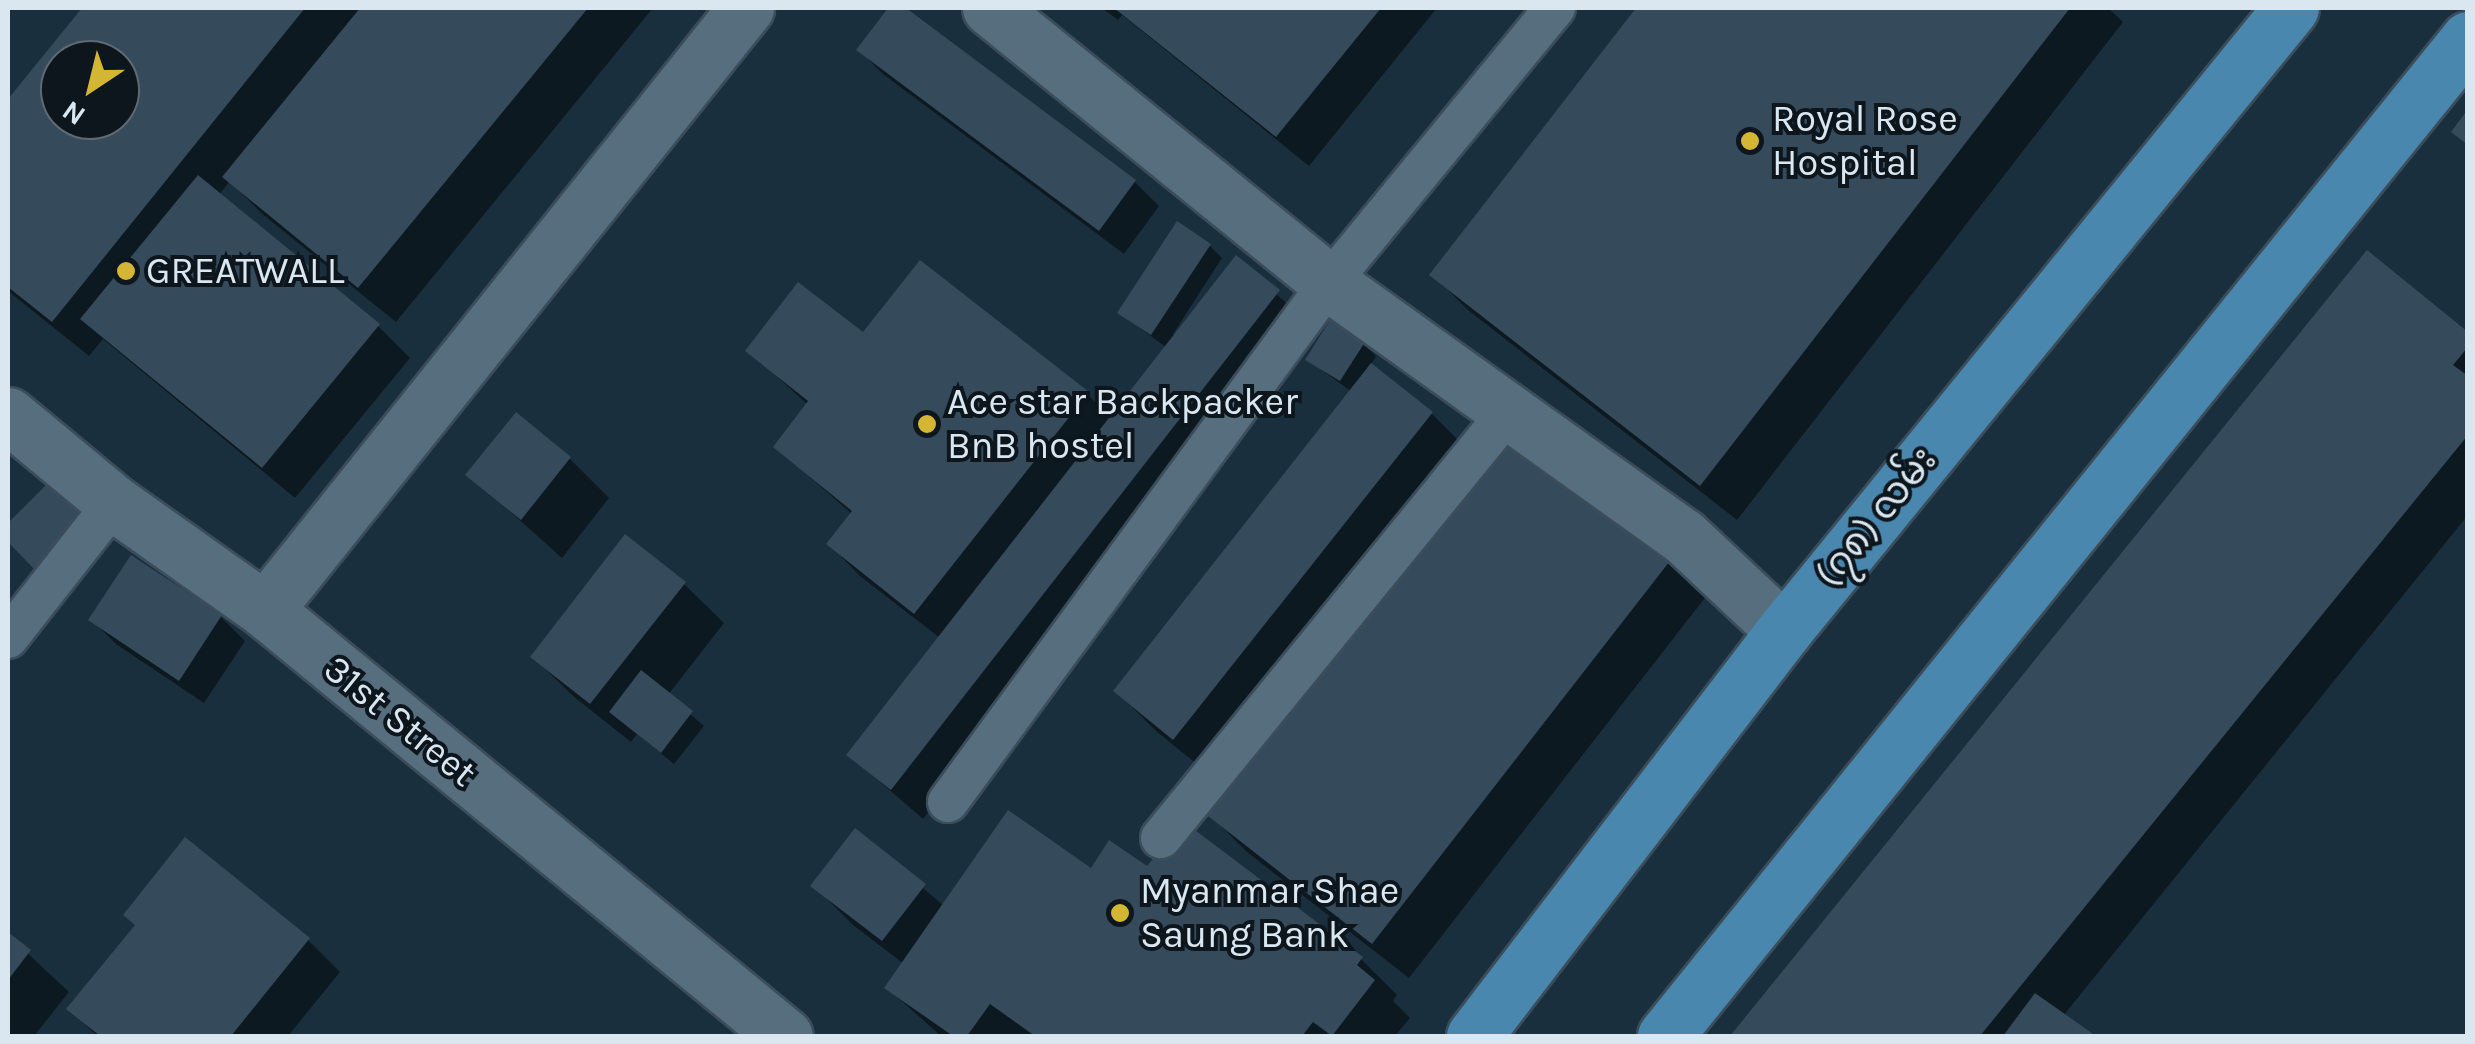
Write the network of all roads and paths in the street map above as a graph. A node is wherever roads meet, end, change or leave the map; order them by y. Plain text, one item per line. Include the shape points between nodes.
1 (746, 8) edge
2 (990, 8) edge
3 (1555, 8) edge
4 (2291, 8) edge
5 (2468, 39) edge
6 (1328, 283) junction
7 (1510, 410) junction
8 (8, 415) edge
9 (114, 503) junction
10 (265, 610) junction
11 (1784, 631) junction
12 (8, 638) edge
13 (948, 802) dead end
14 (1161, 838) dead end
15 (785, 1036) edge
16 (1474, 1036) edge
17 (1665, 1036) edge

1 - 10 street
2 - 6 street
3 - 6 lane
4 - 11 main road, (၇၈) လမ်း
5 - 17 main road
6 - 7 street
6 - 13 lane
7 - 11 street via 1684,536
7 - 14 lane
8 - 9 street, 31st Street
9 - 10 street, 31st Street
9 - 12 lane
10 - 15 street, 31st Street
11 - 16 main road, (၇၈) လမ်း

